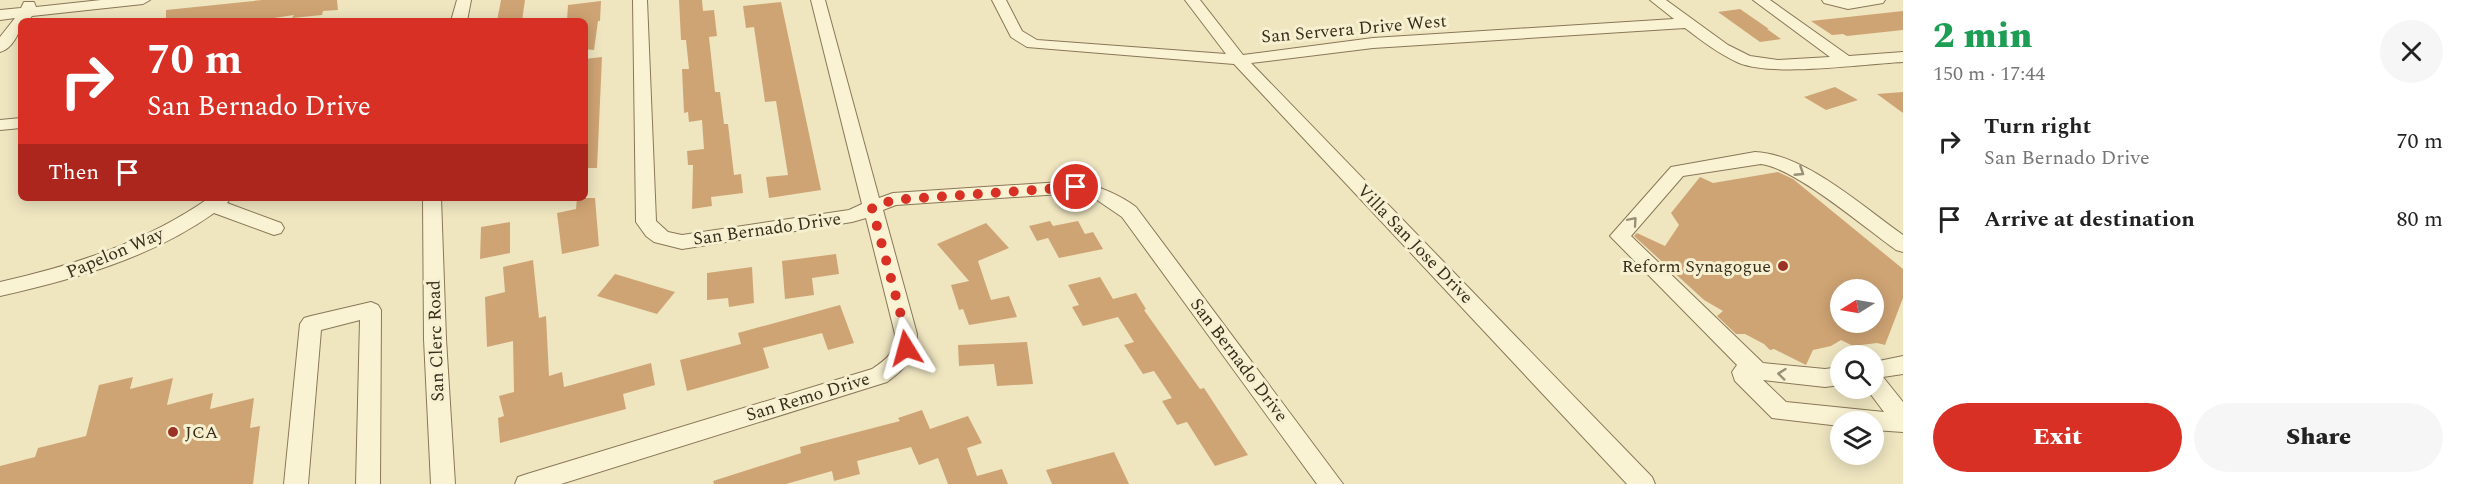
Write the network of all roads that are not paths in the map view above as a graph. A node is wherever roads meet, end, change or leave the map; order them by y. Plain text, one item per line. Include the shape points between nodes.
1 (143, 0) edge
2 (464, 0) edge
3 (640, 0) edge
4 (818, 0) edge
5 (999, 0) edge
6 (1192, 0) edge
7 (1657, 0) edge
8 (1760, 0) edge
9 (1829, 0) edge
10 (1878, 0) edge
11 (29, 6) edge
12 (0, 15) edge
13 (460, 18) edge
14 (18, 22) edge
15 (1688, 23) junction
16 (0, 47) edge
17 (1903, 57) edge
18 (1239, 60) junction
19 (1846, 61) junction
20 (18, 123) edge
21 (0, 125) edge
22 (432, 201) edge
23 (218, 202) edge
24 (872, 208) junction
25 (274, 228) dead end
26 (1903, 245) edge
27 (0, 289) edge
28 (1903, 365) edge
29 (1884, 368) edge
30 (1757, 371) junction
31 (1830, 377) edge
32 (1884, 395) edge
33 (1903, 421) edge
34 (296, 484) edge
35 (368, 484) edge
36 (443, 484) edge
37 (527, 484) edge
38 (1331, 484) edge
39 (1643, 484) edge

1 - 11 street
2 - 13 street
3 - 24 street, San Bernado Drive via 646,222 652,232 665,240 682,242 852,216
4 - 24 street, San Remo Drive
5 - 18 street, San Servera Drive West via 1016,34 1041,45
6 - 18 street, Villa San Jose Drive
7 - 15 street
8 - 19 street
9 - 10 street via 1848,5
11 - 12 street
14 - 16 street
15 - 18 street, San Servera Drive West via 1373,43
15 - 19 street via 1746,60 1778,65
17 - 19 street
18 - 39 street, Villa San Jose Drive
20 - 21 street
22 - 36 street, San Clerc Road
23 - 25 street
23 - 27 street, Papelon Way via 105,260
24 - 37 street, San Remo Drive via 906,334 906,348 896,364 879,376
24 - 38 street, San Bernado Drive via 893,200 1076,187 1114,199 1129,212
30 -> 26 street via 1620,236 1677,171 1755,158 1782,161
28 - 29 street
31 -> 30 street
30 - 33 street via 1743,375 1780,411
32 - 33 street
34 - 35 street via 311,324 371,310

